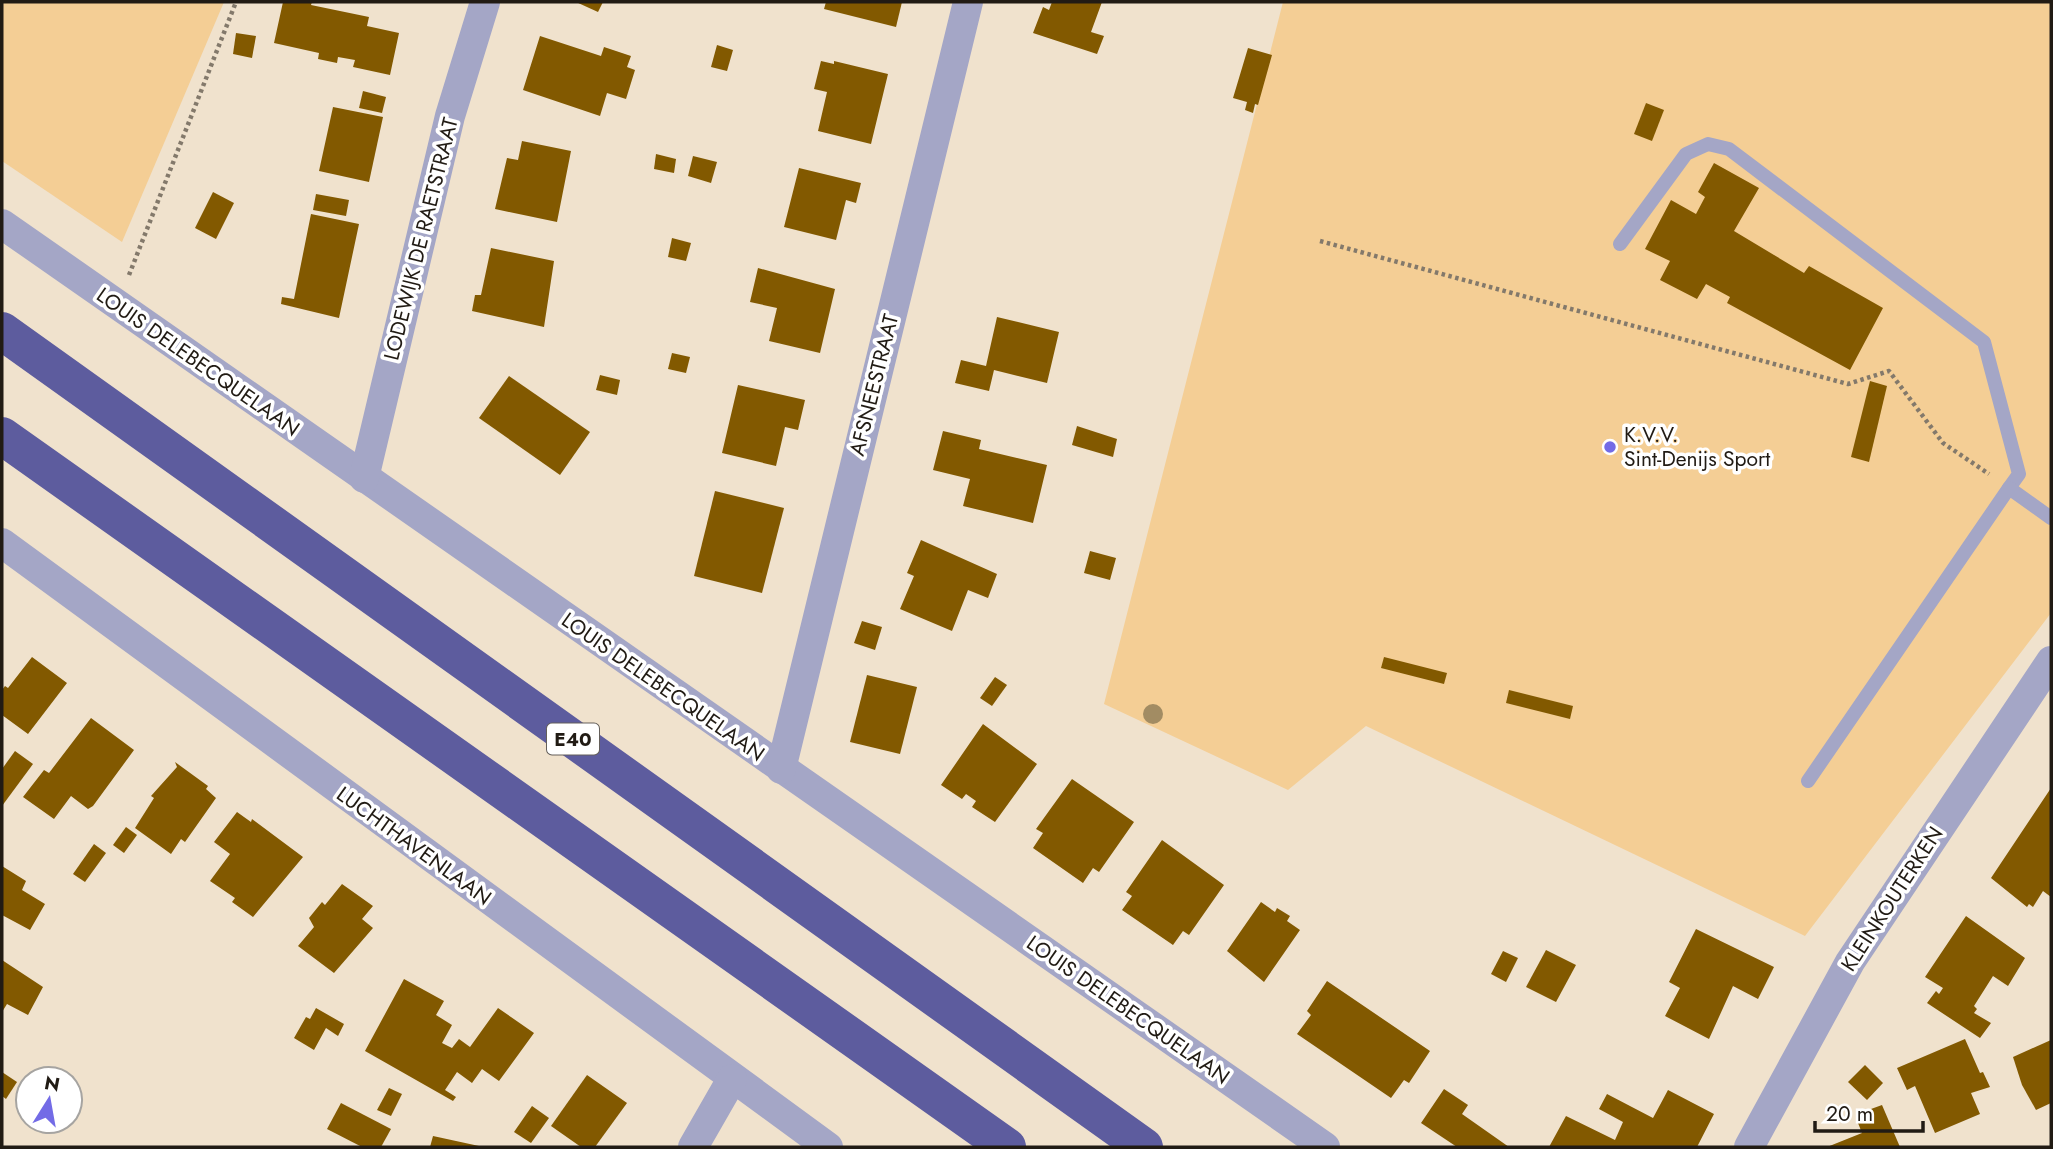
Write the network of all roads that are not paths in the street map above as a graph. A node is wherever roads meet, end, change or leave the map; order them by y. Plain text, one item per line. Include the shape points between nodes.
1 (485, 2) edge
2 (968, 2) edge
3 (2, 224) edge
4 (1620, 244) dead end
5 (2, 331) edge
6 (2, 436) edge
7 (364, 478) junction
8 (2010, 488) junction
9 (2051, 518) edge
10 (4, 551) edge
11 (2051, 661) edge
12 (781, 769) junction
13 (1808, 781) dead end
14 (732, 1079) junction
15 (693, 1147) edge
16 (828, 1147) edge
17 (1007, 1147) edge
18 (1144, 1147) edge
19 (1325, 1147) edge
20 (1749, 1147) edge

1 - 7 street, LODEWIJK DE RAETSTRAAT via 450,116
2 - 12 street, AFSNEESTRAAT
3 - 7 street, LOUIS DELEBECQUELAAN
4 - 8 lane via 1686,154 1708,144 1729,149 1984,342 2019,474
5 - 18 highway, E40
6 - 17 highway
7 - 12 street, LOUIS DELEBECQUELAAN
8 - 9 lane
8 - 13 lane
10 - 14 street, LUCHTHAVENLAAN
11 - 20 street, KLEINKOUTERKEN via 1850,962
12 - 19 street, LOUIS DELEBECQUELAAN
14 - 15 street
14 - 16 street, LUCHTHAVENLAAN

